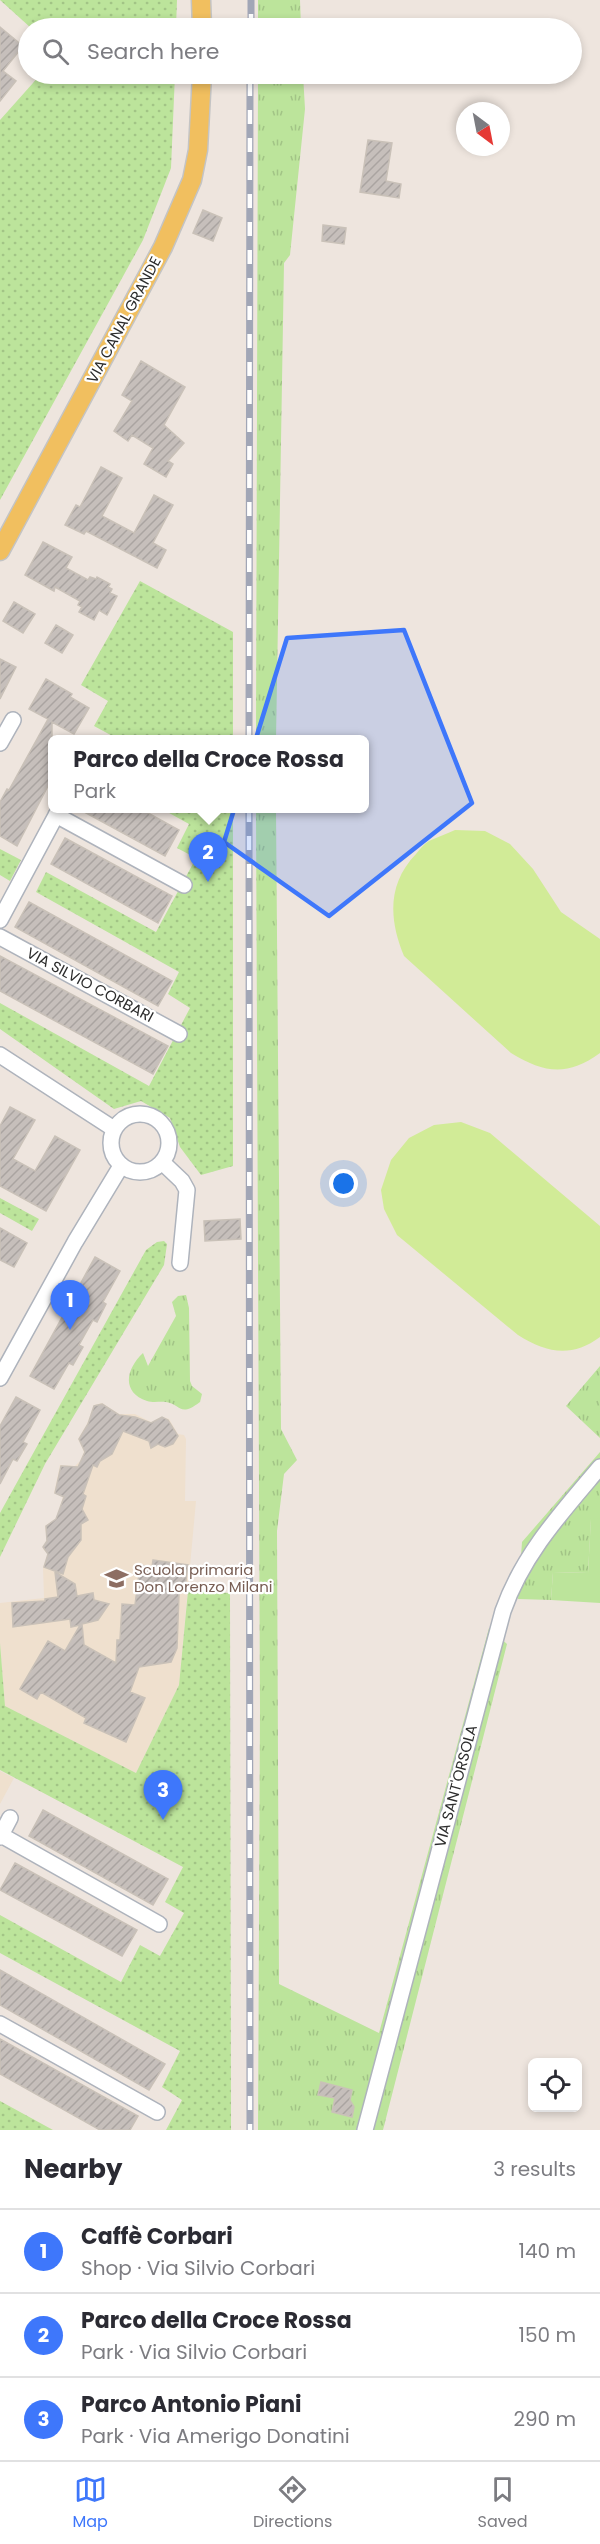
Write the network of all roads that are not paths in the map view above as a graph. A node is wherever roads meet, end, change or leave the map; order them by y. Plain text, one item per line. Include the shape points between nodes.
1 (201, 0) edge
2 (202, 18) edge
3 (201, 84) edge
4 (0, 551) edge
5 (13, 720) dead end
6 (0, 743) edge
7 (57, 813) edge
8 (60, 813) edge
9 (184, 885) dead end
10 (0, 920) edge
11 (0, 937) edge
12 (179, 1034) dead end
13 (0, 1055) edge
14 (114, 1129) junction
15 (162, 1162) junction
16 (121, 1166) junction
17 (180, 1263) dead end
18 (0, 1378) edge
19 (600, 1467) edge
20 (10, 1818) dead end
21 (1, 1836) edge
22 (159, 1924) dead end
23 (0, 2024) edge
24 (157, 2112) dead end
25 (365, 2130) edge

1 - 2 main road
3 - 4 main road, VIA CANAL GRANDE via 198,150 192,180 163,247
5 - 6 street
7 - 10 street
8 - 9 street
11 - 12 street, VIA SILVIO CORBARI
13 - 14 street
14 - 15 street via 126,1117 152,1116 165,1128 169,1145
14 - 16 street via 110,1144
15 - 16 street via 147,1172
15 - 17 street via 187,1190
16 - 18 street
19 - 25 street, VIA SANT'ORSOLA via 551,1523 512,1585
20 - 21 street
21 - 22 street
23 - 24 street

